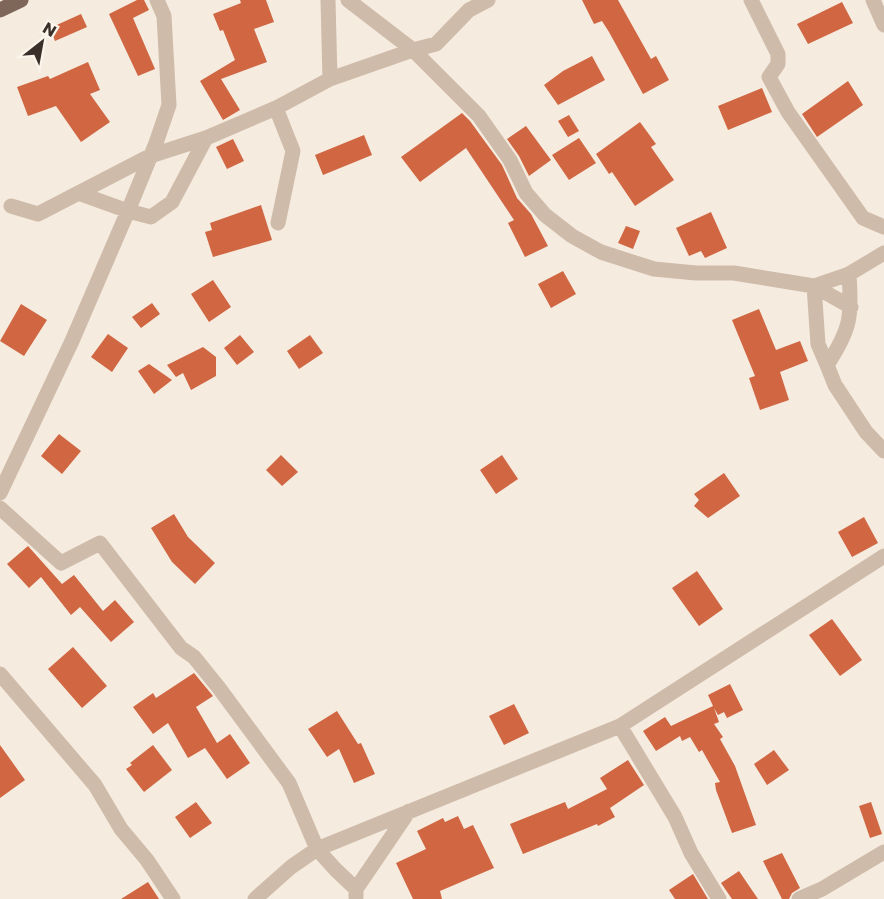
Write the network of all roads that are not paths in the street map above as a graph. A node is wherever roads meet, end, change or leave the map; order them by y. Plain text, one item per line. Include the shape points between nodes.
1 (21, 0) edge
2 (157, 0) edge
3 (328, 0) edge
4 (348, 0) edge
5 (488, 0) edge
6 (751, 0) edge
7 (873, 0) edge
8 (0, 10) edge
9 (884, 25) edge
10 (413, 50) junction
11 (330, 79) junction
12 (276, 108) junction
13 (206, 138) junction
14 (150, 156) junction
15 (78, 194) junction
16 (11, 206) dead end
17 (128, 212) junction
18 (278, 223) dead end
19 (884, 227) edge
20 (884, 253) edge
21 (849, 274) junction
22 (814, 286) junction
23 (851, 307) junction
24 (827, 365) junction
25 (884, 451) edge
26 (0, 493) edge
27 (0, 508) edge
28 (884, 556) edge
29 (0, 674) edge
30 (620, 726) junction
31 (409, 811) junction
32 (317, 849) junction
33 (884, 852) edge
34 (356, 894) edge
35 (172, 899) edge
36 (255, 899) edge
37 (719, 899) edge
38 (799, 899) edge

1 - 8 main road
2 - 14 street via 164,16 168,105
3 - 11 street
4 - 10 street
5 - 10 street via 469,9 436,44
6 - 19 street via 778,54 778,64 769,77 788,112 863,218
7 - 9 street
10 - 11 street
10 - 22 street via 479,116 510,160 526,193 545,215 572,236 601,252 654,269 734,273
11 - 12 street
12 - 13 street
12 - 18 street via 293,151
13 - 14 street
13 - 17 street via 172,202 150,217
14 - 15 street
14 - 17 street
15 - 16 street via 38,214
15 - 17 street
17 - 26 street
20 - 21 street
21 - 22 street
21 - 23 street
22 - 23 street
22 - 24 street via 818,344
23 - 24 street via 846,332
24 - 25 street via 835,385 866,432
27 - 32 street via 61,563 100,543 181,648 195,657 289,783
28 - 30 street
29 - 35 street via 94,785
30 - 31 street
30 - 37 street
31 - 32 street
31 - 34 street
32 - 34 street
32 - 36 street
33 - 38 street

